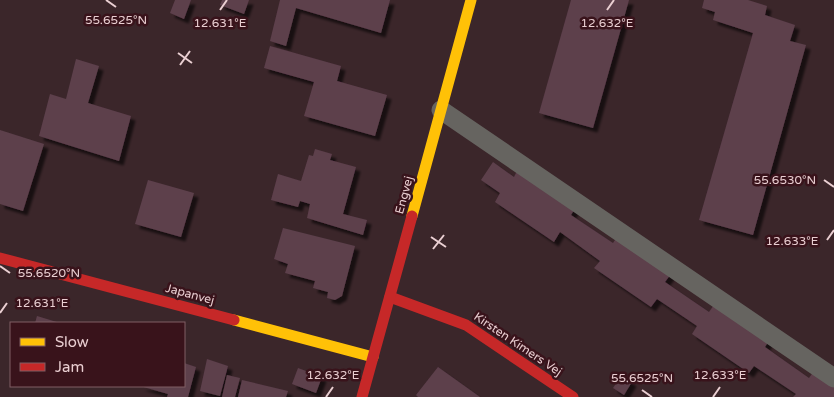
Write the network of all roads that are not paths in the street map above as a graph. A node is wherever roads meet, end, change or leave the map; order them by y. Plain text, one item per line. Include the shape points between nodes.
1 (471, 0) edge
2 (441, 110) junction
3 (0, 258) edge
4 (390, 296) junction
5 (373, 357) junction
6 (834, 378) edge
7 (362, 397) edge
8 (573, 397) edge

1 - 2 street, Engvej
2 - 4 street, Engvej
2 - 6 lane
3 - 5 street, Japanvej
4 - 5 street, Engvej
4 - 8 street, Kirsten Kimers Vej via 466,324
5 - 7 street, Engvej

